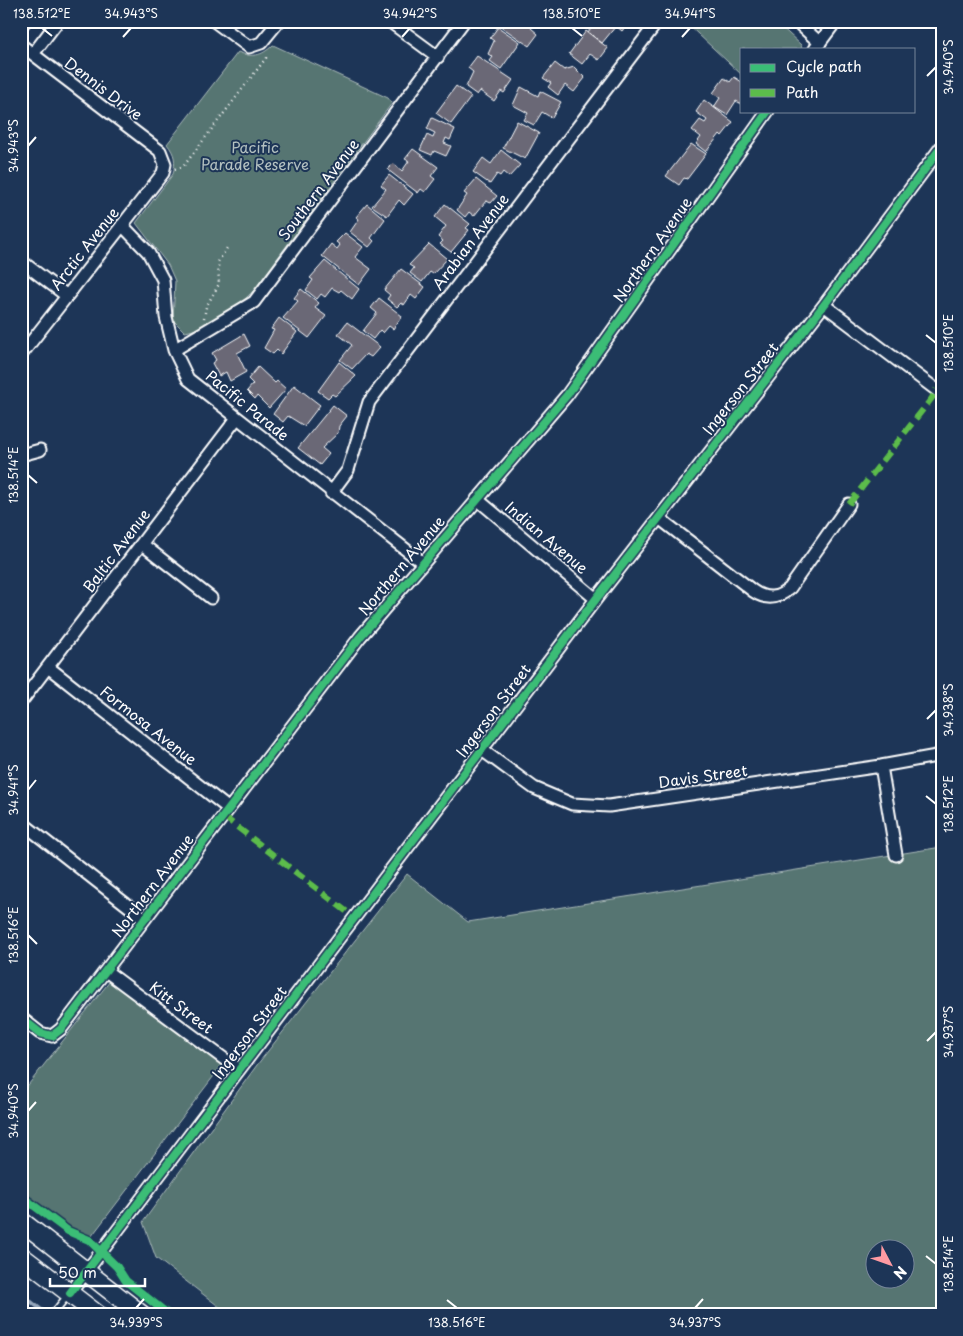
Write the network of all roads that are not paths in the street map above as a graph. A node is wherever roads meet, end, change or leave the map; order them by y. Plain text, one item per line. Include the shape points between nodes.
1 (25, 21) edge
2 (58, 21) edge
3 (214, 21) edge
4 (279, 21) edge
5 (389, 21) edge
6 (464, 21) edge
7 (658, 21) edge
8 (796, 21) edge
9 (836, 21) edge
10 (21, 26) edge
11 (21, 45) edge
12 (818, 46) edge
13 (32, 54) junction
14 (438, 57) junction
15 (767, 112) edge
16 (942, 146) edge
17 (164, 158) joint
18 (122, 225) junction
19 (21, 261) edge
20 (67, 296) junction
21 (824, 304) junction
22 (174, 350) junction
23 (21, 355) edge
24 (940, 388) edge
25 (237, 418) junction
26 (40, 450) dead end
27 (21, 455) edge
28 (331, 493) junction
29 (477, 499) junction
30 (849, 504) dead end
31 (659, 518) junction
32 (142, 544) junction
33 (423, 563) junction
34 (211, 598) dead end
35 (596, 599) junction
36 (48, 667) junction
37 (21, 702) edge
38 (482, 750) junction
39 (942, 755) edge
40 (881, 766) junction
41 (229, 809) junction
42 (21, 822) edge
43 (896, 855) dead end
44 (145, 918) junction
45 (106, 971) junction
46 (21, 1018) edge
47 (239, 1070) junction
48 (21, 1221) edge
49 (21, 1256) edge
50 (86, 1271) junction
51 (70, 1293) junction
52 (53, 1314) edge
53 (98, 1315) edge
54 (142, 1315) edge

1 - 10 street
2 - 13 street
3 - 4 street via 244,45 255,46
5 - 14 street
6 - 14 street, Southern Avenue
7 - 28 street, Arabian Avenue via 369,402 348,470
8 - 12 street
9 - 12 street
11 - 13 street, Dennis Drive
13 - 17 street, Dennis Drive
14 - 22 street, Southern Avenue via 254,302
15 - 29 street, Northern Avenue via 566,395
16 - 21 street, Ingerson Street
17 - 18 street, Arctic Avenue via 162,173
18 - 20 street, Arctic Avenue
18 - 22 street, Pacific Parade via 148,252 163,280 166,317
19 - 20 street
20 - 23 street, Arctic Avenue
21 - 24 street
21 - 31 street, Ingerson Street
22 - 25 street, Pacific Parade via 188,378
25 - 28 street, Pacific Parade
25 - 32 street, Baltic Avenue
26 - 27 street
28 - 33 street, Pacific Parade
29 - 33 street, Northern Avenue
29 - 35 street, Indian Avenue
30 - 31 street via 790,588 780,596 767,598 753,591
31 - 35 street, Ingerson Street
32 - 34 street
32 - 36 street, Baltic Avenue
33 - 41 street, Northern Avenue via 360,637
35 - 38 street, Ingerson Street
36 - 37 street, Baltic Avenue
36 - 41 street, Formosa Avenue
38 - 40 street, Davis Street via 534,788 572,804 609,806
38 - 47 street, Ingerson Street
39 - 40 street, Davis Street
40 - 43 street
41 - 44 street, Northern Avenue
42 - 44 street
44 - 45 street, Northern Avenue
45 - 46 street, Northern Avenue via 52,1036 40,1033
45 - 47 street, Kitt Street
47 - 50 street, Ingerson Street
48 - 50 main road
49 - 51 main road
50 - 51 street, Ingerson Street
50 - 54 main road
51 - 52 lane
51 - 53 main road

